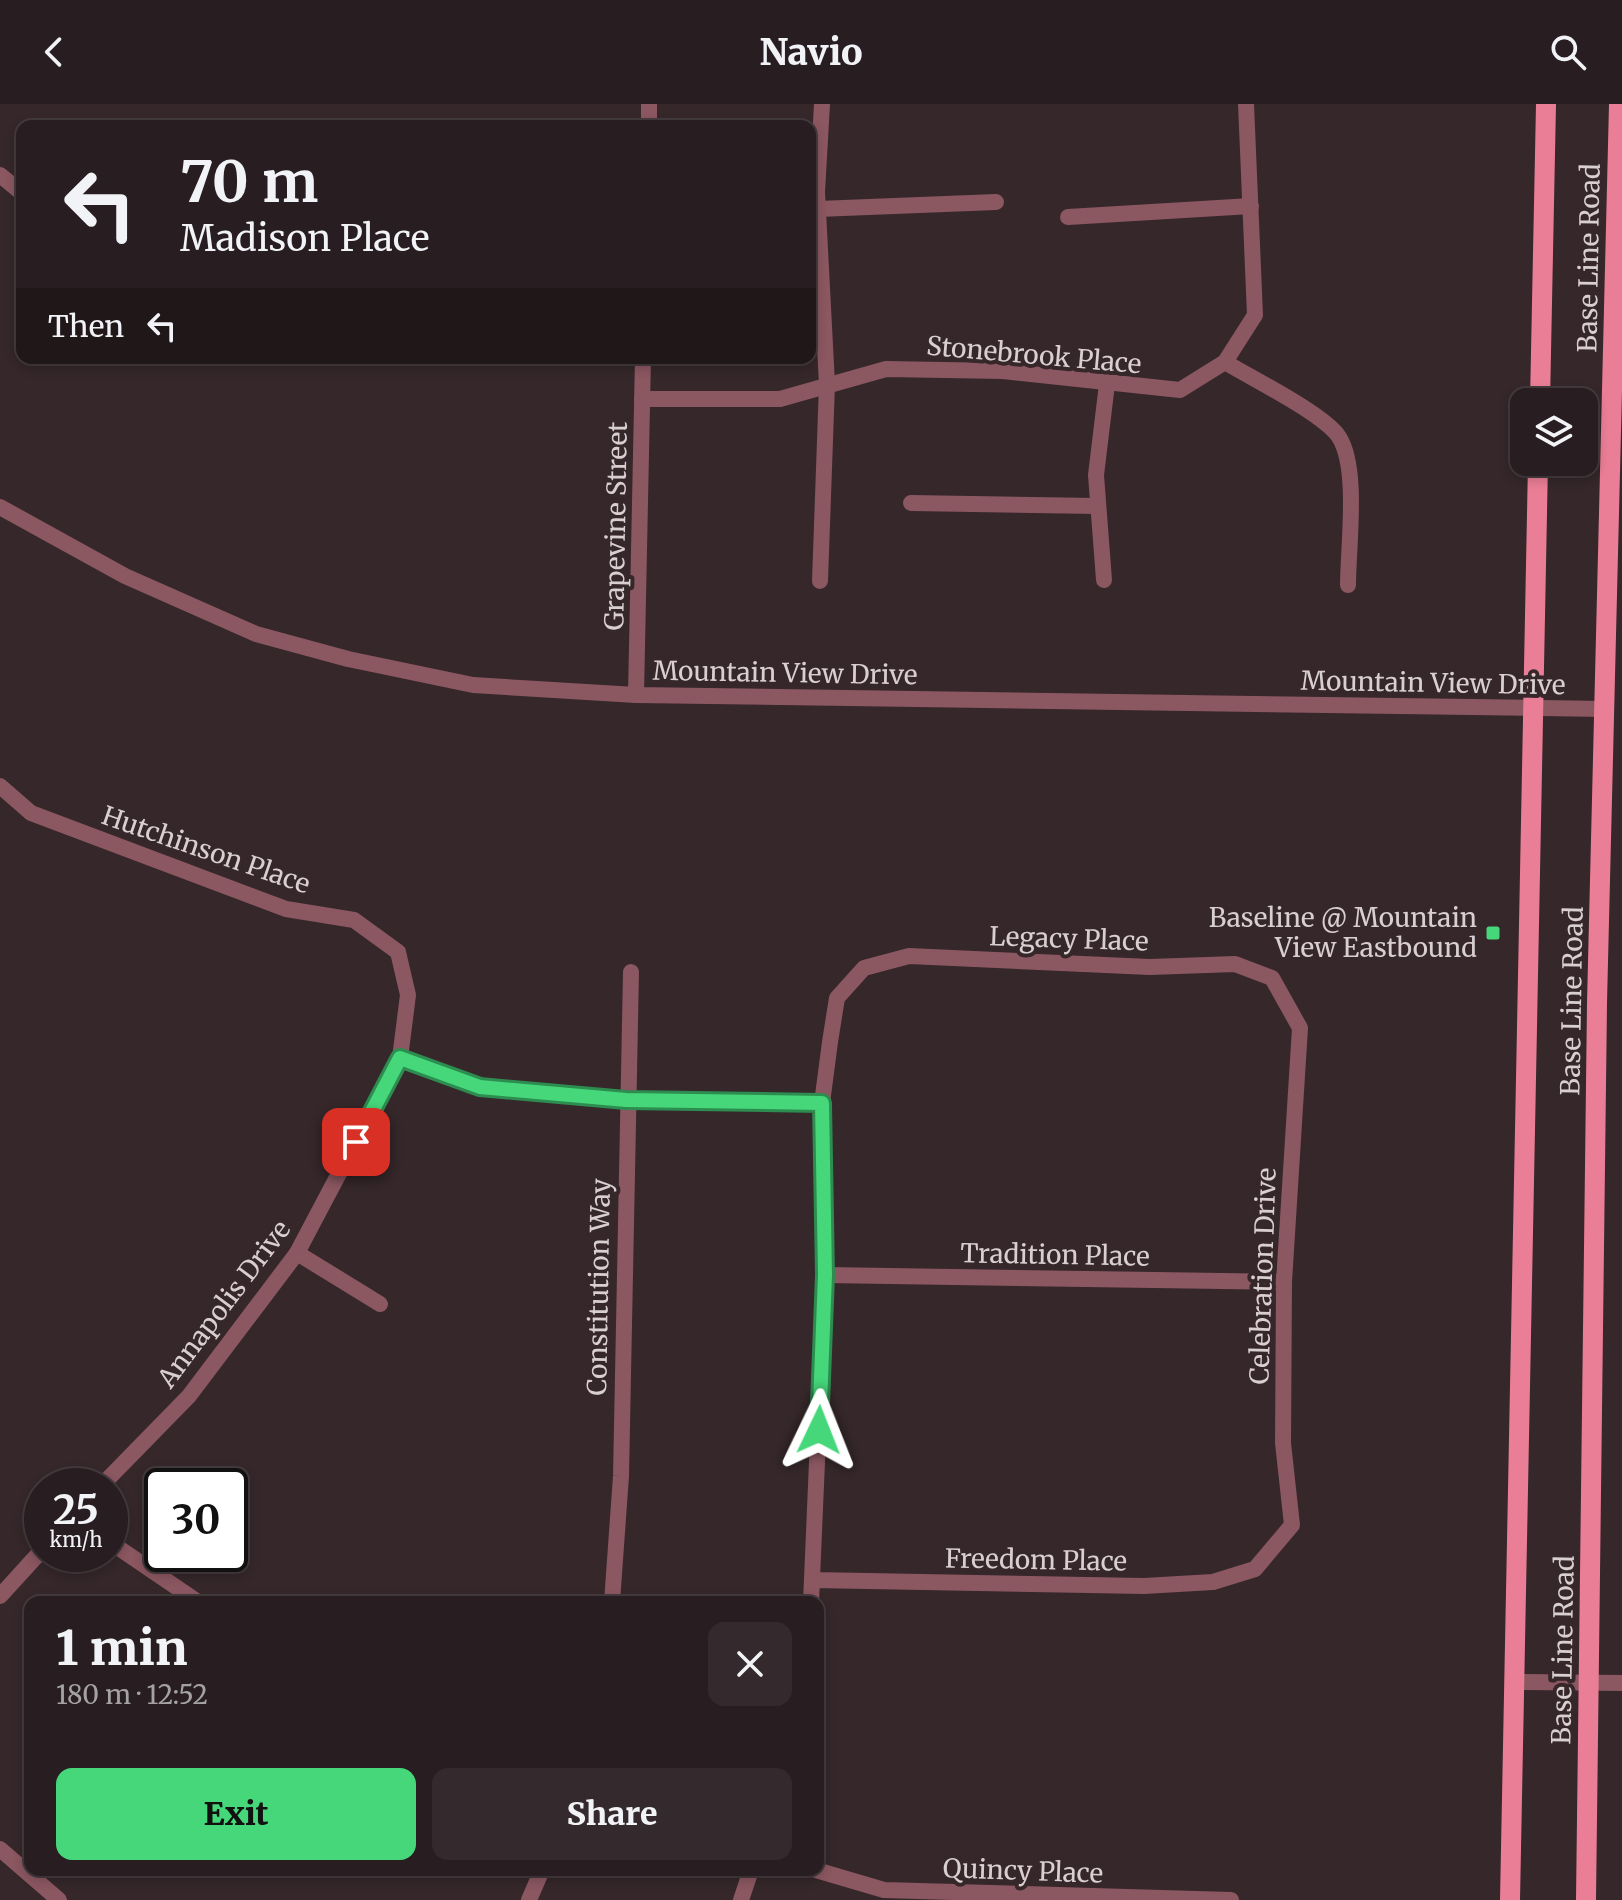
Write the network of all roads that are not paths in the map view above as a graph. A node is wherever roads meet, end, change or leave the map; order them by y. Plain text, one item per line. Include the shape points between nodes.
1 (822, 104) edge
2 (1246, 104) edge
3 (1546, 104) edge
4 (1619, 104) edge
5 (0, 175) edge
6 (16, 188) edge
7 (996, 202) dead end
8 (1251, 206) junction
9 (818, 209) junction
10 (1068, 217) dead end
11 (1225, 362) junction
12 (643, 364) edge
13 (827, 384) junction
14 (1107, 384) junction
15 (1540, 388) edge
16 (642, 399) junction
17 (1538, 476) edge
18 (911, 503) dead end
19 (1097, 506) junction
20 (0, 507) edge
21 (1104, 580) dead end
22 (820, 581) dead end
23 (1348, 585) dead end
24 (636, 695) junction
25 (1533, 709) junction
26 (1605, 709) junction
27 (0, 786) edge
28 (398, 952) joint
29 (631, 972) dead end
30 (1272, 978) joint
31 (400, 1058) junction
32 (626, 1100) junction
33 (822, 1103) junction
34 (297, 1253) junction
35 (825, 1275) junction
36 (1284, 1282) junction
37 (380, 1304) dead end
38 (119, 1468) edge
39 (128, 1554) edge
40 (1255, 1569) joint
41 (24, 1570) edge
42 (813, 1580) junction
43 (0, 1596) edge
44 (189, 1596) edge
45 (612, 1596) edge
46 (812, 1596) edge
47 (1514, 1682) junction
48 (1589, 1683) junction
49 (1622, 1683) edge
50 (0, 1849) edge
51 (24, 1870) edge
52 (824, 1872) edge
53 (31, 1876) edge
54 (539, 1876) edge
55 (749, 1876) edge
56 (59, 1900) edge
57 (529, 1900) edge
58 (741, 1900) edge
59 (1231, 1900) edge
60 (1510, 1900) edge
61 (1586, 1900) edge

1 - 9 street
2 - 8 street
3 - 15 main road, Base Line Road
4 - 26 main road, Base Line Road
5 - 6 street
7 - 9 street
8 - 10 street
8 - 11 street via 1255,315
9 - 13 street
11 - 14 street, Stonebrook Place via 1180,390
11 - 23 street via 1338,435 1349,460
12 - 16 street, Grapevine Street
13 - 14 street, Stonebrook Place via 886,369 1003,371
13 - 16 street, Stonebrook Place via 780,399
13 - 22 street
14 - 19 street via 1098,437
16 - 24 street, Grapevine Street
17 - 25 main road, Base Line Road
18 - 19 street
19 - 21 street
20 - 24 street, Mountain View Drive via 125,576 256,634 473,685
24 - 25 street, Mountain View Drive
25 - 26 street, Mountain View Drive
25 - 47 main road, Base Line Road
26 - 48 main road, Base Line Road
27 - 28 street, Hutchinson Place via 31,813 286,909 354,920
28 - 31 street, Annapolis Drive via 408,995
29 - 32 street, Constitution Way
30 - 33 street, Legacy Place via 1235,964 1150,967 909,956 864,968 837,998
30 - 36 street, Celebration Drive via 1300,1028
31 - 32 street via 480,1087
31 - 34 street, Annapolis Drive
32 - 33 street
32 - 45 street, Constitution Way via 621,1476
33 - 35 street
34 - 37 street
34 - 38 street, Annapolis Drive via 189,1396
35 - 36 street, Tradition Place
35 - 42 street
36 - 40 street, Celebration Drive via 1283,1443 1292,1525
39 - 44 street
40 - 42 street, Freedom Place via 1213,1582 1144,1586
41 - 43 street
42 - 46 street
47 - 48 street
47 - 60 main road, Base Line Road
48 - 49 street
48 - 61 main road, Base Line Road
50 - 51 street
52 - 59 street, Quincy Place via 884,1890
53 - 56 street
54 - 57 street
55 - 58 street

